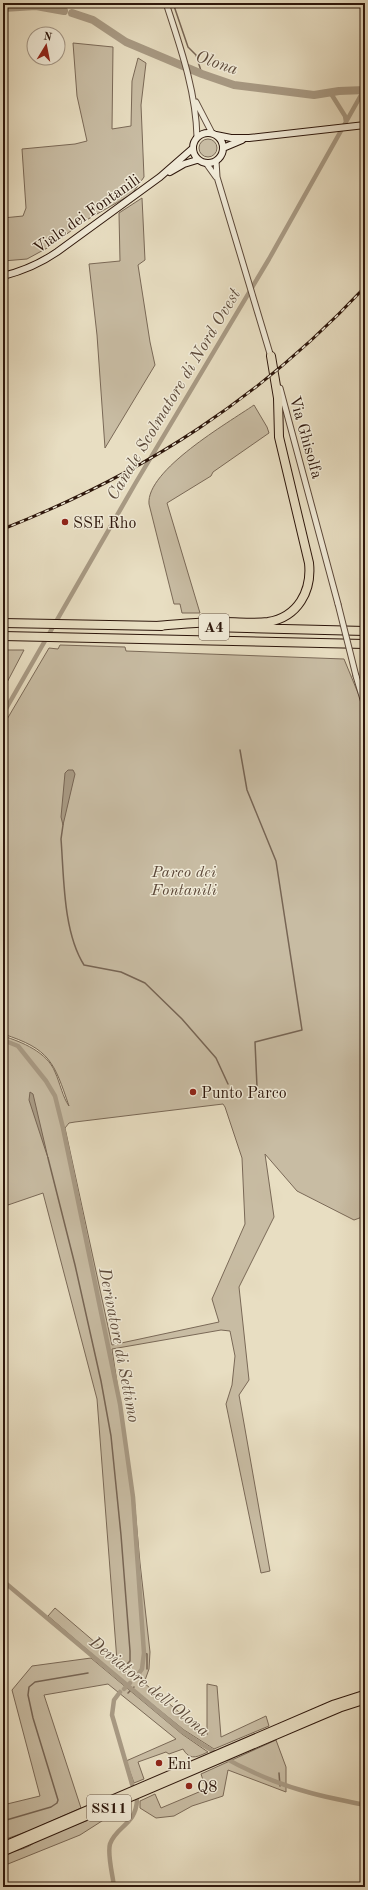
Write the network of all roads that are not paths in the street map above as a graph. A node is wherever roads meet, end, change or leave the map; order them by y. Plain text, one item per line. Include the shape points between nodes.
1 (166, 3) edge
2 (192, 92) junction
3 (365, 125) edge
4 (214, 134) junction
5 (198, 136) junction
6 (249, 138) junction
7 (223, 148) junction
8 (192, 149) junction
9 (197, 160) junction
10 (216, 161) junction
11 (206, 164) junction
12 (160, 177) junction
13 (217, 177) junction
14 (3, 276) edge
15 (271, 356) junction
16 (3, 623) edge
17 (157, 626) junction
18 (365, 631) edge
19 (3, 636) edge
20 (365, 644) edge
21 (365, 706) edge
22 (365, 1694) edge
23 (365, 1700) edge
24 (267, 1736) junction
25 (212, 1759) junction
26 (3, 1846) edge
27 (3, 1852) edge

1 - 2 street
2 - 4 street via 205,123
2 - 5 street
3 - 6 main road
4 - 5 main road
4 - 6 main road via 231,138
4 - 7 main road via 220,139
5 - 8 main road
6 - 7 main road
7 - 10 main road via 220,158
8 - 9 main road
8 - 12 main road, Viale dei Fontanili
9 - 11 main road
9 - 12 main road, Viale dei Fontanili
10 - 11 main road
10 - 13 street, Via Ghisolfa
11 - 13 street, Via Ghisolfa
12 - 14 main road, Viale dei Fontanili via 45,260
13 - 15 street, Via Ghisolfa
15 - 17 highway via 278,398 279,437 309,563 310,578 306,593 303,600 290,613 269,622
15 - 21 street, Via Ghisolfa, bridge
16 - 17 highway, A4
17 - 18 highway, A4
19 - 20 highway, A4
22 - 24 highway, SS11 via 334,1704
23 - 24 highway, SS11
24 - 25 highway, SS11 via 236,1753
24 - 25 highway, SS11 via 228,1748
25 - 26 highway, SS11
25 - 27 highway, SS11

